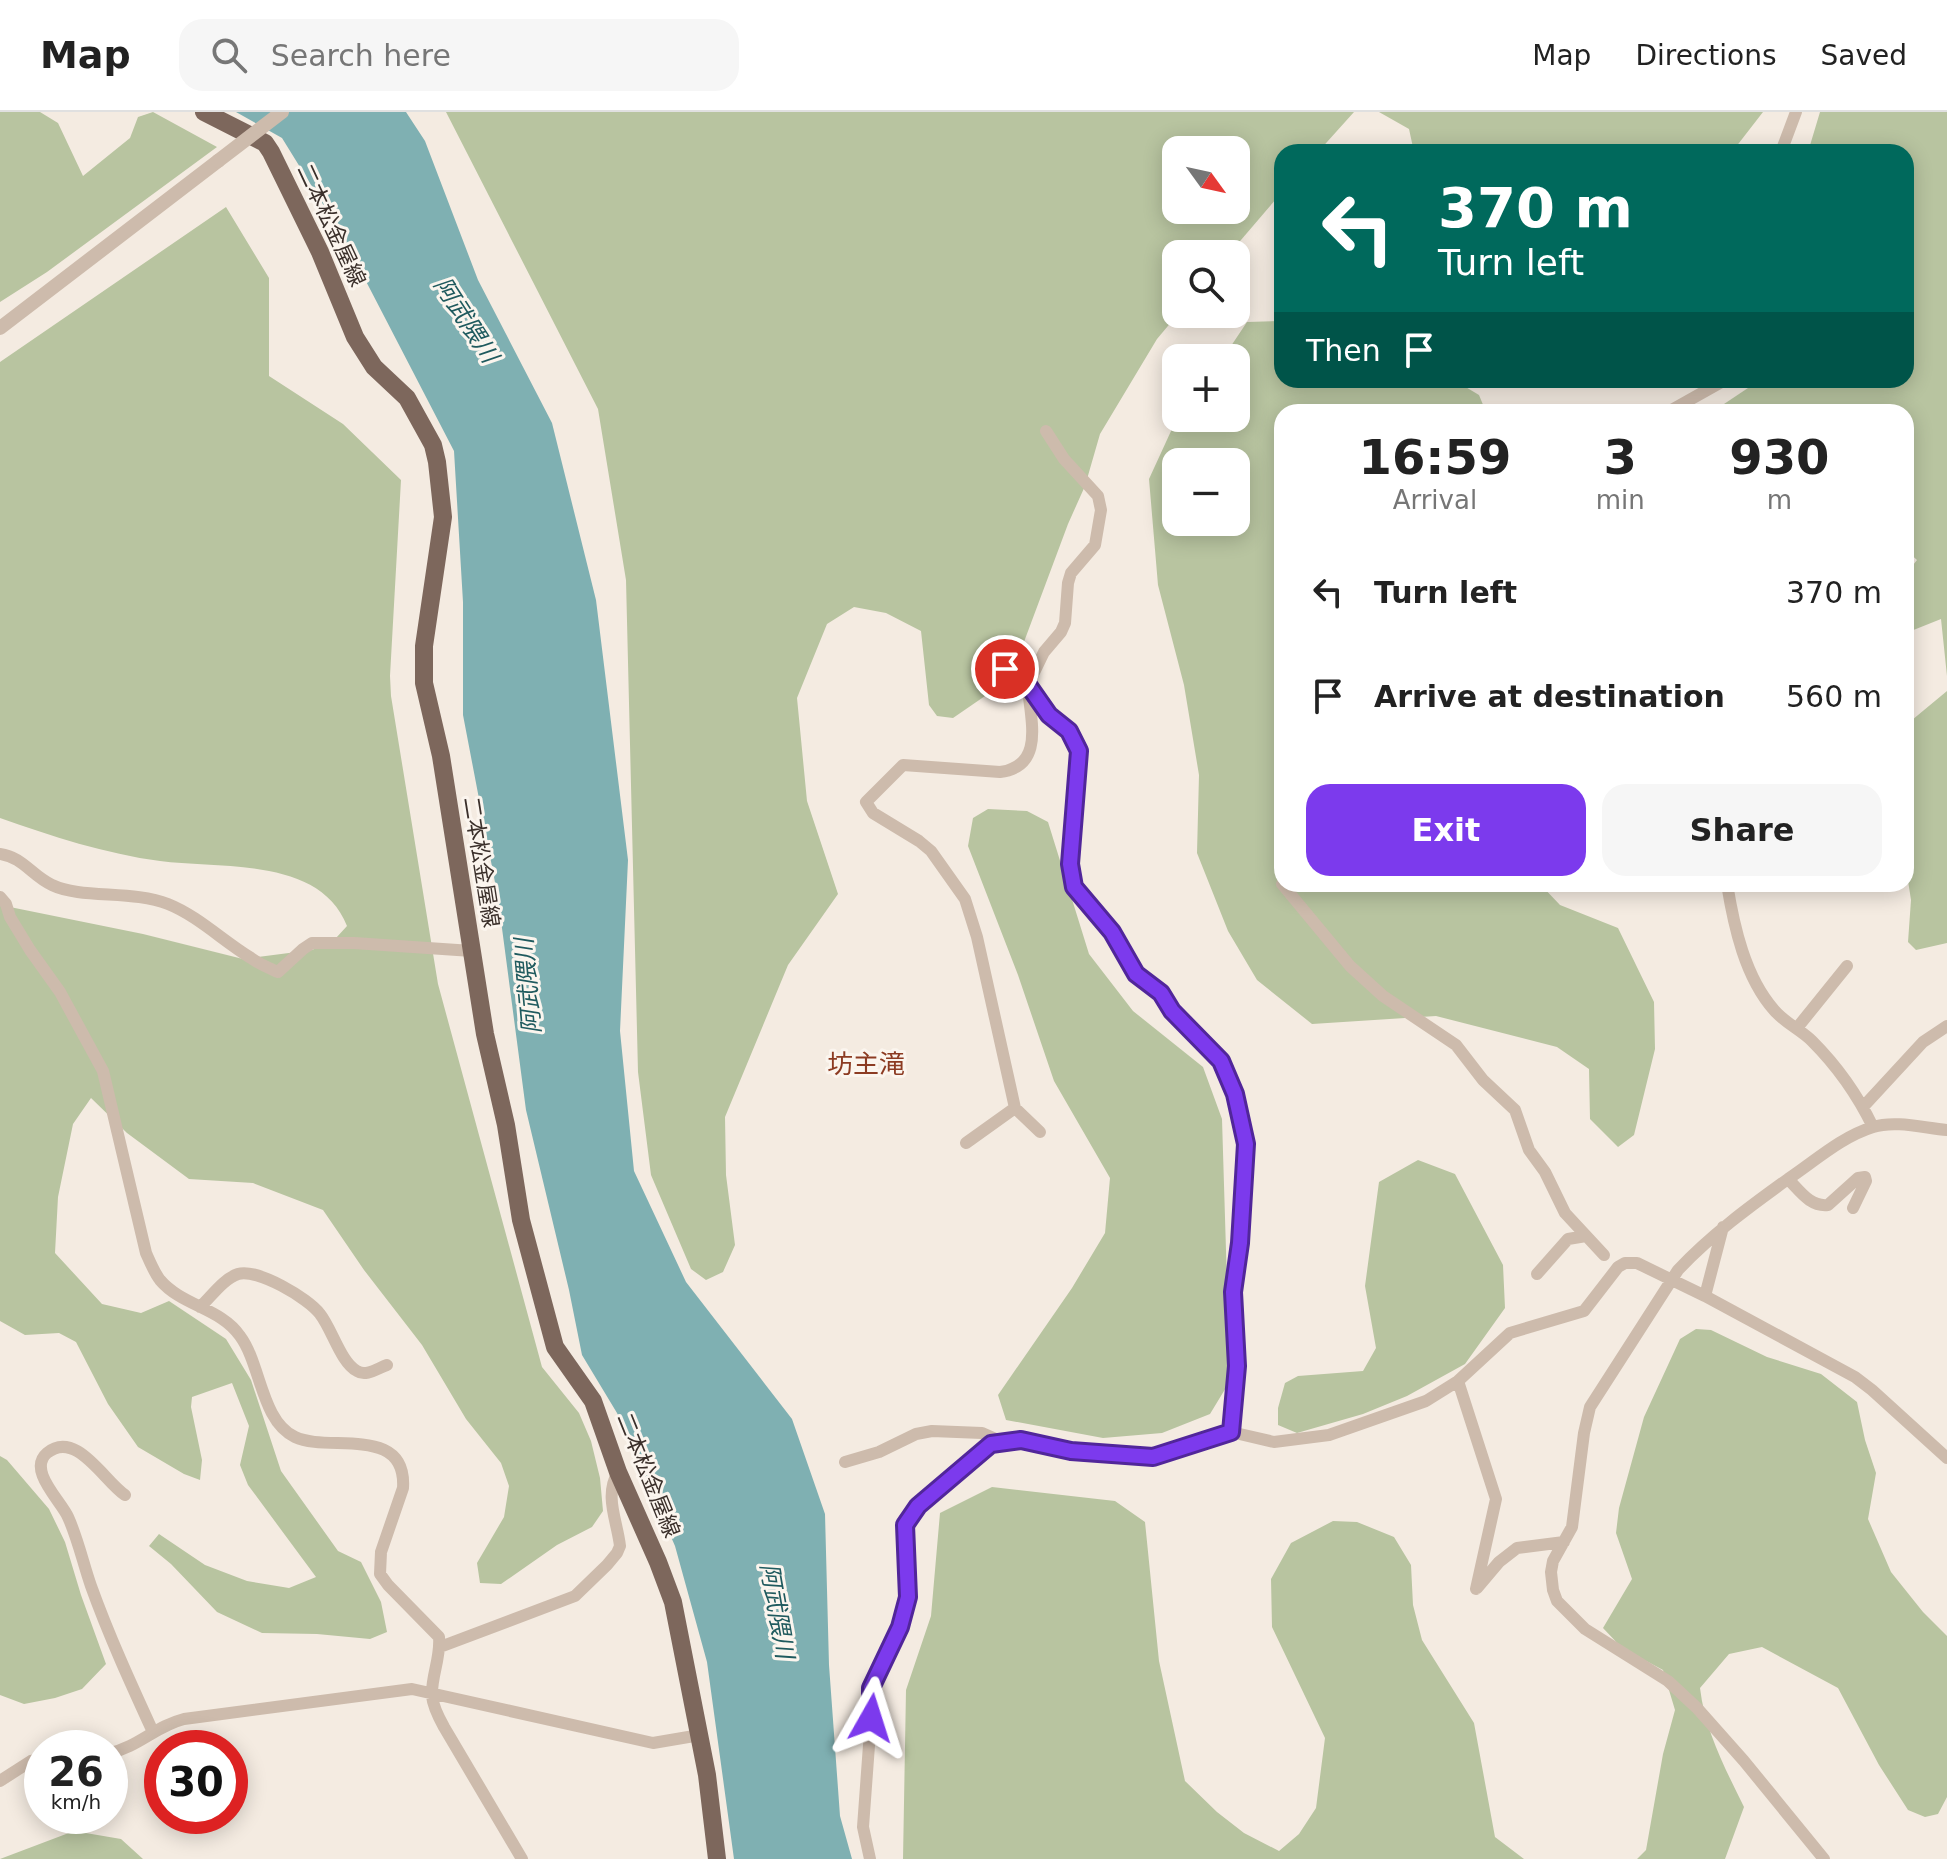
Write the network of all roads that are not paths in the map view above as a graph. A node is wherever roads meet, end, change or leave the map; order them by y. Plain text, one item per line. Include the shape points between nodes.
1 (204, 112) edge
2 (282, 112) edge
3 (1796, 112) edge
4 (1784, 144) edge
5 (0, 328) edge
6 (1711, 388) edge
7 (1682, 404) edge
8 (1046, 431) dead end
9 (991, 658) dead end
10 (1028, 685) junction
11 (0, 854) edge
12 (1289, 892) edge
13 (1729, 892) edge
14 (0, 897) edge
15 (472, 951) junction
16 (1847, 966) dead end
17 (1947, 1026) edge
18 (1797, 1028) junction
19 (1863, 1107) junction
20 (1015, 1108) junction
21 (1873, 1127) junction
22 (1947, 1130) edge
23 (1040, 1132) dead end
24 (966, 1143) dead end
25 (1788, 1179) junction
26 (1853, 1208) dead end
27 (1723, 1227) junction
28 (1586, 1236) junction
29 (1604, 1255) dead end
30 (1537, 1274) dead end
31 (1670, 1280) junction
32 (1705, 1296) junction
33 (200, 1307) junction
34 (387, 1365) dead end
35 (1458, 1381) junction
36 (1231, 1432) junction
37 (1000, 1441) junction
38 (1947, 1458) edge
39 (845, 1462) dead end
40 (618, 1472) junction
41 (125, 1495) dead end
42 (1564, 1542) junction
43 (440, 1647) junction
44 (432, 1692) junction
45 (152, 1730) edge
46 (156, 1730) edge
47 (700, 1735) junction
48 (24, 1766) edge
49 (0, 1781) edge
50 (522, 1859) edge
51 (717, 1859) edge
52 (870, 1859) edge
53 (1824, 1859) edge

1 - 15 main road, 二本松金屋線 via 265,143 320,252 355,337 374,367 407,398 426,429 437,462 443,517 424,646 424,683
2 - 5 street, bridge
3 - 4 street
6 - 7 street
8 - 10 street via 1098,496 1101,510 1095,545 1071,573 1065,623
9 - 10 street
10 - 20 street via 1033,731 1023,762 1012,770 903,765 866,802 873,813 931,851 965,899
10 - 36 street via 1049,715 1069,731 1079,751 1070,864 1074,887 1112,932 1136,974 1161,993 1221,1061 1235,1094 1246,1144 1233,1292 1237,1366
11 - 15 street via 26,864 53,886 165,903 278,972 312,943
12 - 28 street via 1350,966 1383,996 1456,1045 1515,1110 1529,1150 1565,1213
13 - 18 street via 1748,965 1763,981 1773,1009
14 - 33 street via 103,1071 146,1253 160,1280
15 - 40 main road, 二本松金屋線 via 521,1220 555,1347 593,1401
16 - 18 street
17 - 19 street via 1923,1042
18 - 19 street via 1831,1062
19 - 21 street
20 - 23 street
20 - 24 street
21 - 22 street
21 - 25 street via 1837,1144
25 - 26 street via 1812,1203 1823,1206 1865,1177
25 - 27 street
27 - 31 street
27 - 32 street
28 - 29 street
28 - 30 street via 1568,1239
31 - 32 street
31 - 35 street via 1637,1263 1625,1263 1584,1311 1510,1333
31 - 42 street via 1590,1407 1572,1527
32 - 38 street via 1855,1377
33 - 34 street via 238,1274 262,1276 320,1313 356,1371
33 - 43 street via 240,1335 272,1415 286,1431 306,1440 378,1448 399,1463 403,1488 381,1552 380,1574 439,1637
35 - 36 street via 1426,1401 1329,1435 1274,1442
35 - 42 street via 1496,1499 1476,1589 1517,1548
36 - 37 street via 1153,1457
37 - 39 street via 982,1433 932,1431
37 - 52 street via 918,1506 905,1525 908,1597 871,1688 863,1827
40 - 43 street via 611,1498 620,1546 598,1574 575,1596
40 - 47 main road, 二本松金屋線 via 673,1602
41 - 45 street via 77,1451 59,1448 42,1459 44,1482 63,1506
42 - 53 street via 1551,1572 1553,1590 1564,1609 1585,1629 1668,1681 1697,1708
43 - 44 street
44 - 46 street via 394,1690 184,1719
44 - 47 street via 653,1743
44 - 50 street via 444,1727
47 - 51 main road, 二本松金屋線
48 - 49 street

